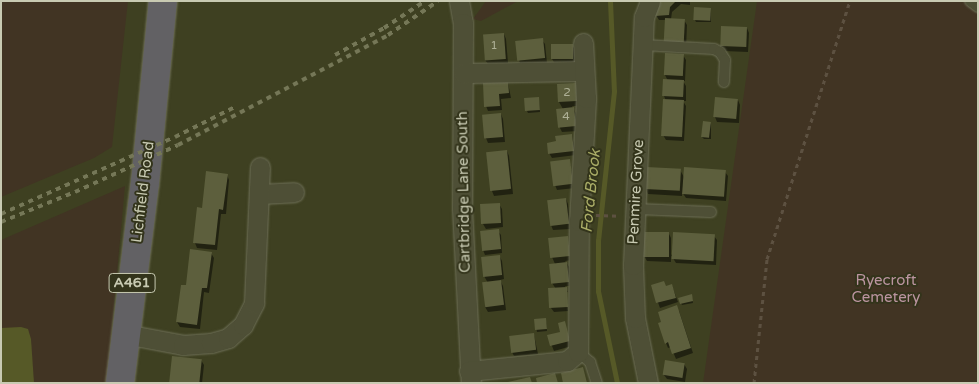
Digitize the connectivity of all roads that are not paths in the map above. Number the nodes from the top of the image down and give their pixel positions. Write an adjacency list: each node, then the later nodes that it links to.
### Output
1 (163, 1): 16 (highway, Lichfield Road / A461)
2 (459, 1): 9 (street, Cartbridge Lane South)
3 (650, 1): 7 (street, Penmire Grove)
4 (970, 1): 5 (lane)
5 (978, 7)
6 (583, 43): 8 (street)
7 (643, 45): 10 (lane); 15 (street, Penmire Grove)
8 (584, 71): 9 (street); 17 (street)
9 (464, 74): 18 (street, Cartbridge Lane South)
10 (724, 82)
11 (260, 167): 13 (street)
12 (294, 192): 13 (street)
13 (260, 194): 16 (street)
14 (711, 212): 15 (lane)
15 (630, 213): 21 (street, Penmire Grove)
16 (125, 334): 19 (highway, Lichfield Road / A461)
17 (578, 352): 18 (street); 20 (lane)
18 (470, 377)
19 (120, 383)
20 (597, 383)
21 (648, 383)

